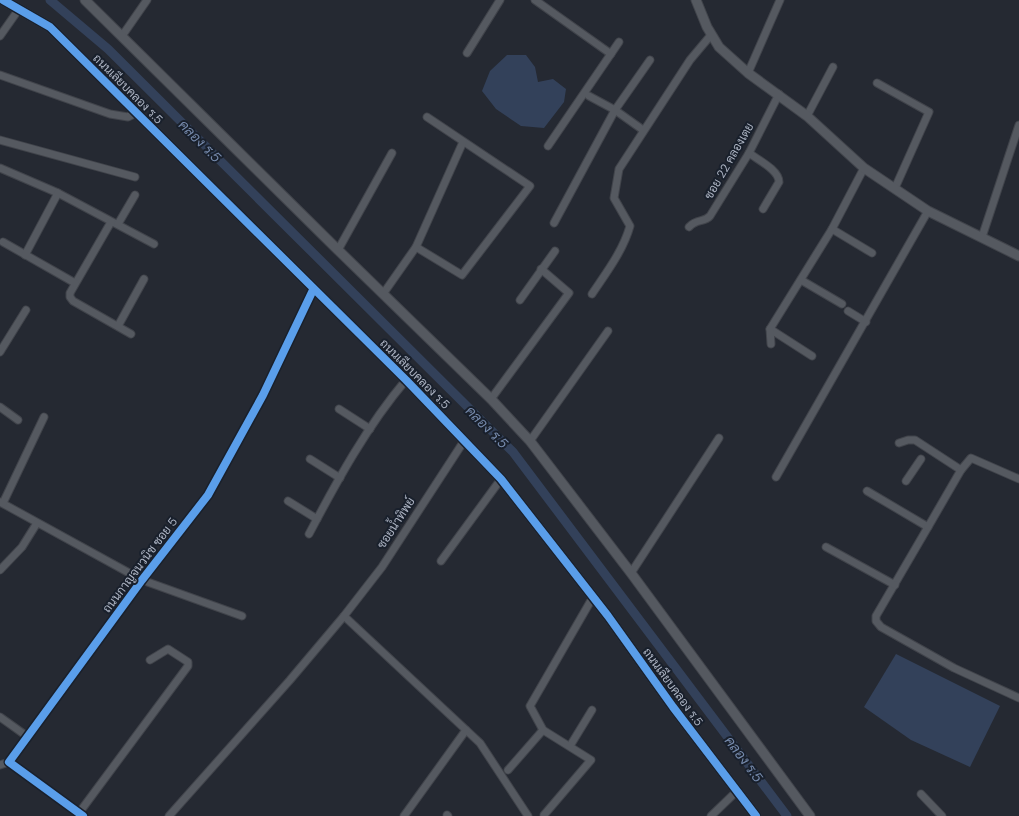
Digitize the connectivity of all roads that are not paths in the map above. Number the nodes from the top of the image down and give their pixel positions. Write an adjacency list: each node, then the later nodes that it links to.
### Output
1 (3, 0): 8 (street, ถนนเลียบคลอง ร.5)
2 (85, 0): 11 (street)
3 (148, 0): 11 (street)
4 (500, 0): 13 (street)
5 (535, 0): 14 (street)
6 (696, 0): 9 (street)
7 (780, 0): 17 (street)
8 (19, 9): 10 (street); 23 (street, ถนนเลียบคลอง ร.5)
9 (711, 35): 17 (street); 27 (street)
10 (0, 36)
11 (122, 36): 49 (street)
12 (619, 42): 14 (street)
13 (467, 53)
14 (611, 54): 30 (street)
15 (650, 60): 22 (street)
16 (833, 67): 24 (street)
17 (748, 73): 20 (street)
18 (0, 75): 23 (street)
19 (877, 83): 36 (street)
20 (779, 94): 24 (street); 32 (street, ซอย 22 คลองเตย)
21 (590, 96): 22 (street)
22 (615, 110): 27 (street); 42 (street)
23 (136, 113): 58 (street, ถนนเลียบคลอง ร.5)
24 (807, 116): 34 (street)
25 (427, 117): 29 (street)
26 (1019, 124): 45 (street)
27 (643, 130): 60 (street)
28 (0, 140): 35 (street)
29 (463, 142): 48 (street); 48 (street)
30 (548, 146)
31 (392, 153): 49 (street)
32 (749, 153): 39 (street); 43 (street, ซอย 22 คลองเตย)
33 (0, 168): 37 (street)
34 (864, 168): 36 (street); 44 (street)
35 (135, 177)
36 (895, 188): 40 (street)
37 (58, 193): 41 (street); 52 (street)
38 (135, 195): 41 (street)
39 (763, 209)
40 (928, 211): 45 (street); 65 (street)
41 (114, 223): 47 (street); 57 (street)
42 (554, 223)
43 (689, 226)
44 (832, 229): 51 (street); 56 (street)
45 (982, 237): 53 (street)
46 (3, 242): 52 (street)
47 (154, 244)
48 (416, 247): 59 (street)
49 (338, 250): 59 (street)
50 (555, 251): 54 (street)
51 (872, 254)
52 (25, 255): 57 (street)
53 (1019, 256)
54 (541, 269): 61 (street); 75 (street)
55 (144, 279): 66 (street)
56 (801, 280): 62 (street); 67 (street)
57 (75, 283): 66 (street)
58 (313, 290): 74 (street, ถนนเลียบคลอง ร.5); 104 (street, ถนนกาญจนวนิช ซอย 5)
59 (383, 294): 75 (street)
60 (592, 294)
61 (520, 300)
62 (842, 304)
63 (26, 310): 70 (street)
64 (848, 311): 65 (street)
65 (866, 322): 88 (street)
66 (118, 326): 69 (street)
67 (770, 329): 71 (street); 73 (street)
68 (608, 331): 83 (street)
69 (131, 334)
70 (2, 343): 72 (street)
71 (771, 344)
72 (0, 352)
73 (812, 356)
74 (406, 380): 80 (street); 82 (street, ถนนเลียบคลอง ร.5)
75 (491, 398): 83 (street)
76 (0, 407): 79 (street)
77 (339, 409): 80 (street)
78 (44, 418): 95 (street)
79 (18, 420)
80 (370, 429): 89 (street)
81 (719, 438): 103 (street)
82 (464, 441): 90 (street, ถนนเลียบคลอง ร.5); 108 (street, ซอยน้ำทิพย์)
83 (530, 441): 103 (street)
84 (899, 443): 85 (street)
85 (925, 453): 87 (street); 92 (street)
86 (310, 459): 89 (street)
87 (961, 470): 91 (street); 98 (street)
88 (776, 477)
89 (340, 478): 96 (street)
90 (501, 479): 101 (street); 106 (street, ถนนเลียบคลอง ร.5)
91 (1019, 479)
92 (906, 482)
93 (867, 491): 98 (street)
94 (288, 501): 96 (street)
95 (1, 503): 97 (street)
96 (317, 519): 99 (street)
97 (38, 523): 102 (street); 104 (street)
98 (928, 527): 105 (street)
99 (309, 534)
100 (826, 547): 105 (street)
101 (441, 561)
102 (0, 570)
103 (631, 573): 129 (street)
104 (142, 580): 107 (street); 115 (street, ถนนกาญจนวนิช ซอย 5)
105 (895, 585): 110 (street)
106 (593, 597): 114 (street); 120 (street, ถนนเลียบคลอง ร.5)
107 (242, 616)
108 (344, 616): 113 (street); 124 (street, ซอยน้ำทิพย์)
109 (150, 660): 122 (street)
110 (1019, 698)
111 (592, 710): 116 (street)
112 (0, 717): 115 (street)
113 (466, 730): 125 (street); 126 (street)
114 (543, 730): 116 (street); 119 (street)
115 (28, 737): 117 (street, ถนนกาญจนวนิช ซอย 5)
116 (570, 746): 123 (street)
117 (9, 762): 118 (street); 122 (street)
118 (0, 765)
119 (508, 770)
120 (738, 791): 127 (street); 128 (street, ถนนเลียบคลอง ร.5)
121 (921, 794): 130 (street)
122 (81, 814)
123 (544, 815)
124 (169, 816)
125 (404, 816)
126 (528, 816)
127 (711, 816)
128 (756, 816)
129 (810, 816)
130 (942, 816)

